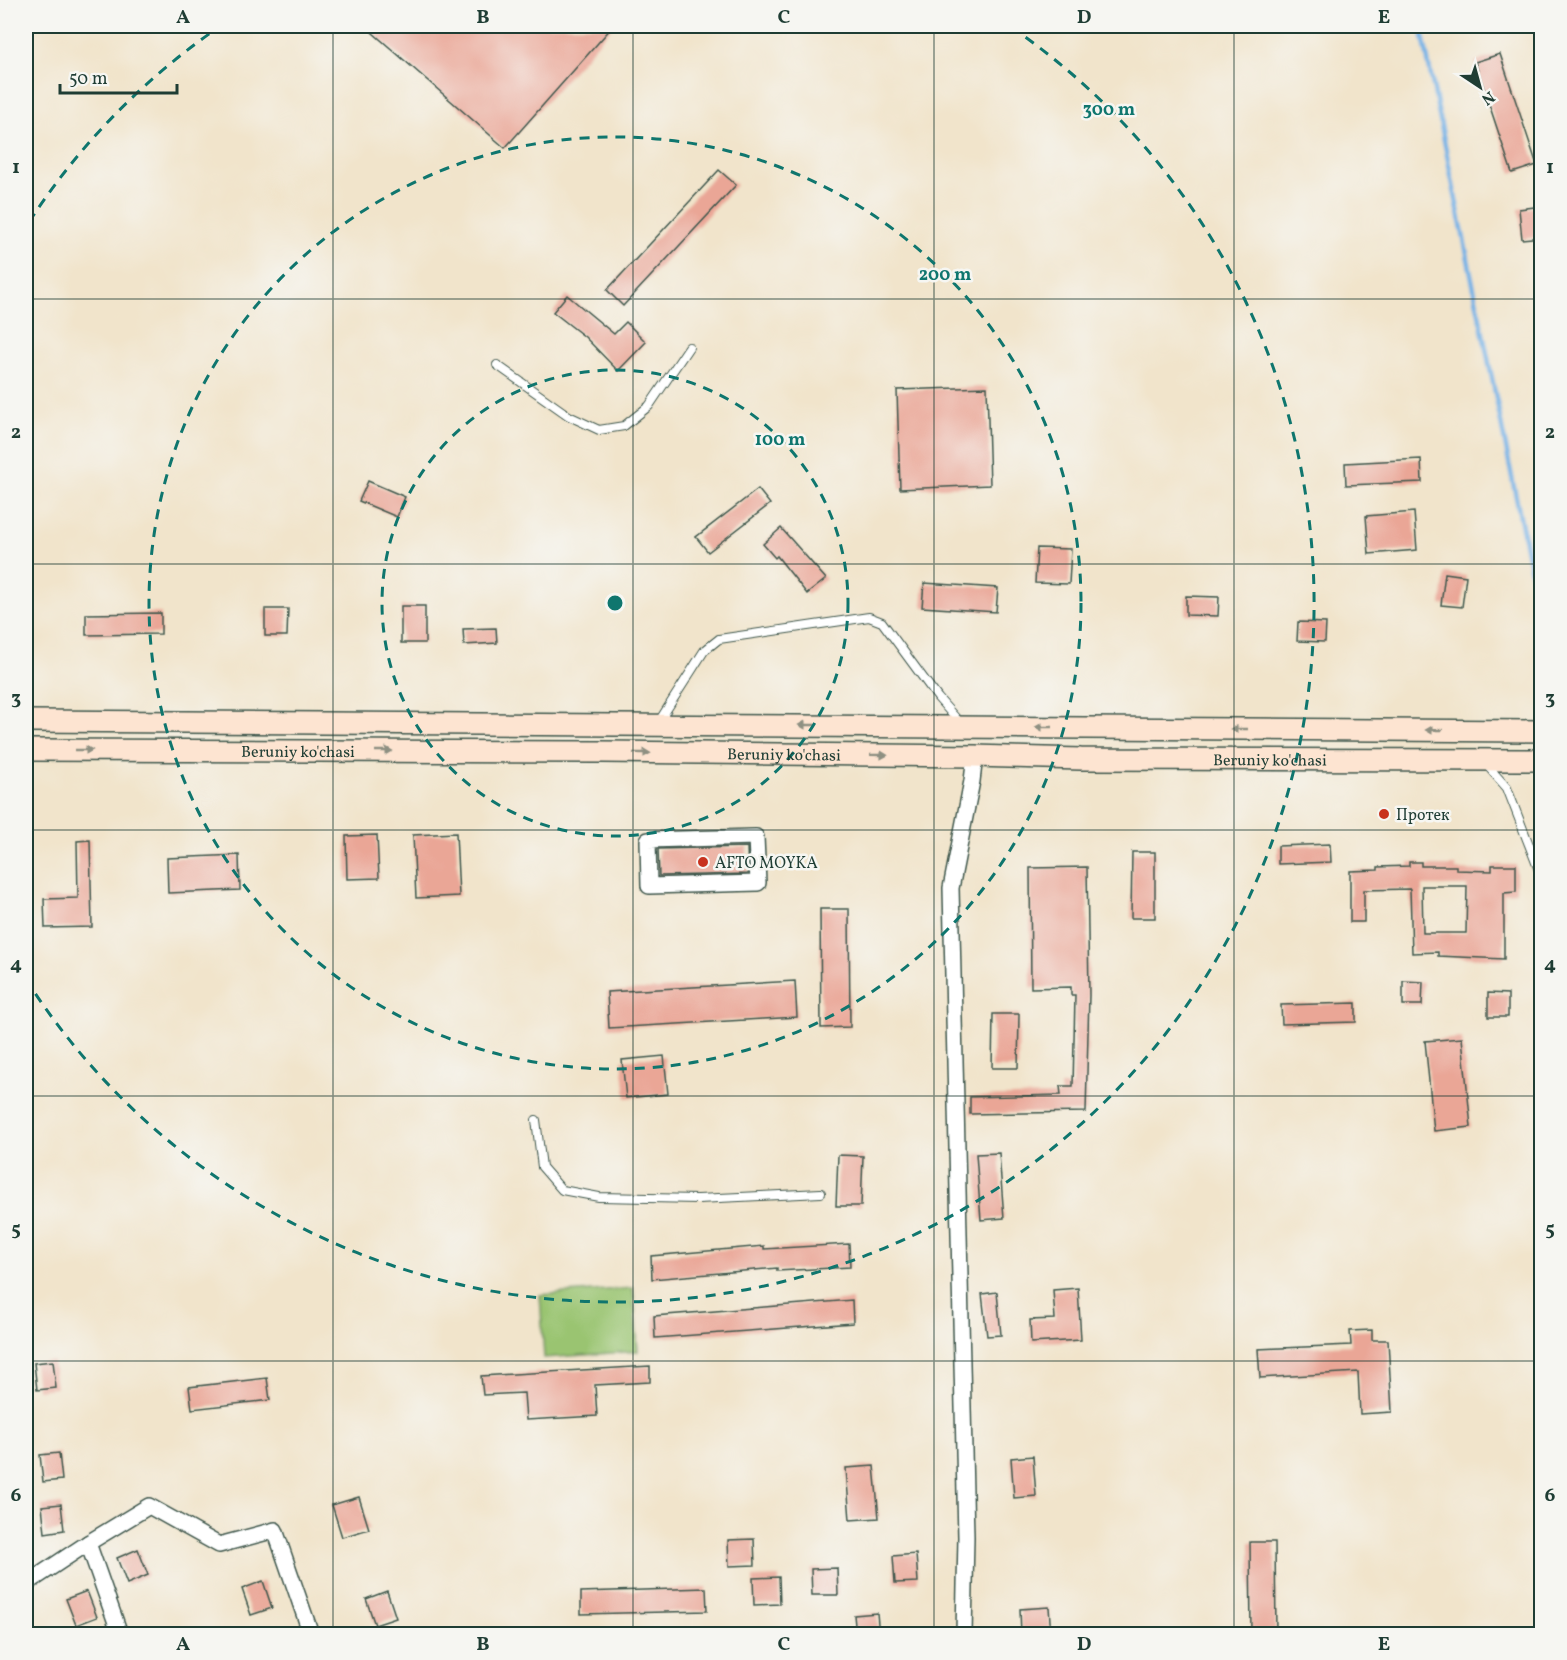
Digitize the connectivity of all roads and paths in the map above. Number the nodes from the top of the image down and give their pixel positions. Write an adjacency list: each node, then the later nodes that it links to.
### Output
1 (689, 347): 2 (lane)
2 (497, 365)
3 (26, 722): 4 (main road, Beruniy ko'chasi)
4 (602, 724): 5 (main road, Beruniy ko'chasi); 10 (main road)
5 (657, 724): 6 (main road, Beruniy ko'chasi, one-way to 5); 6 (lane)
6 (963, 727): 7 (main road, Beruniy ko'chasi, one-way to 6)
7 (1319, 729): 8 (main road, Beruniy ko'chasi, one-way to 7); 13 (main road)
8 (1542, 731)
9 (26, 750): 10 (main road, Beruniy ko'chasi, one-way to 10)
10 (603, 752): 11 (main road, Beruniy ko'chasi, one-way to 11)
11 (975, 756): 13 (main road, Beruniy ko'chasi); 23 (street)
12 (1489, 759): 13 (main road, Beruniy ko'chasi); 14 (main road, Beruniy ko'chasi); 15 (lane)
13 (1319, 760)
14 (1542, 760)
15 (1542, 878)
16 (758, 883): 16 (street)
17 (536, 1120): 18 (lane)
18 (821, 1193)
19 (88, 1543): 20 (street); 21 (street); 22 (street)
20 (26, 1584)
21 (120, 1635)
22 (311, 1635)
23 (964, 1635)

